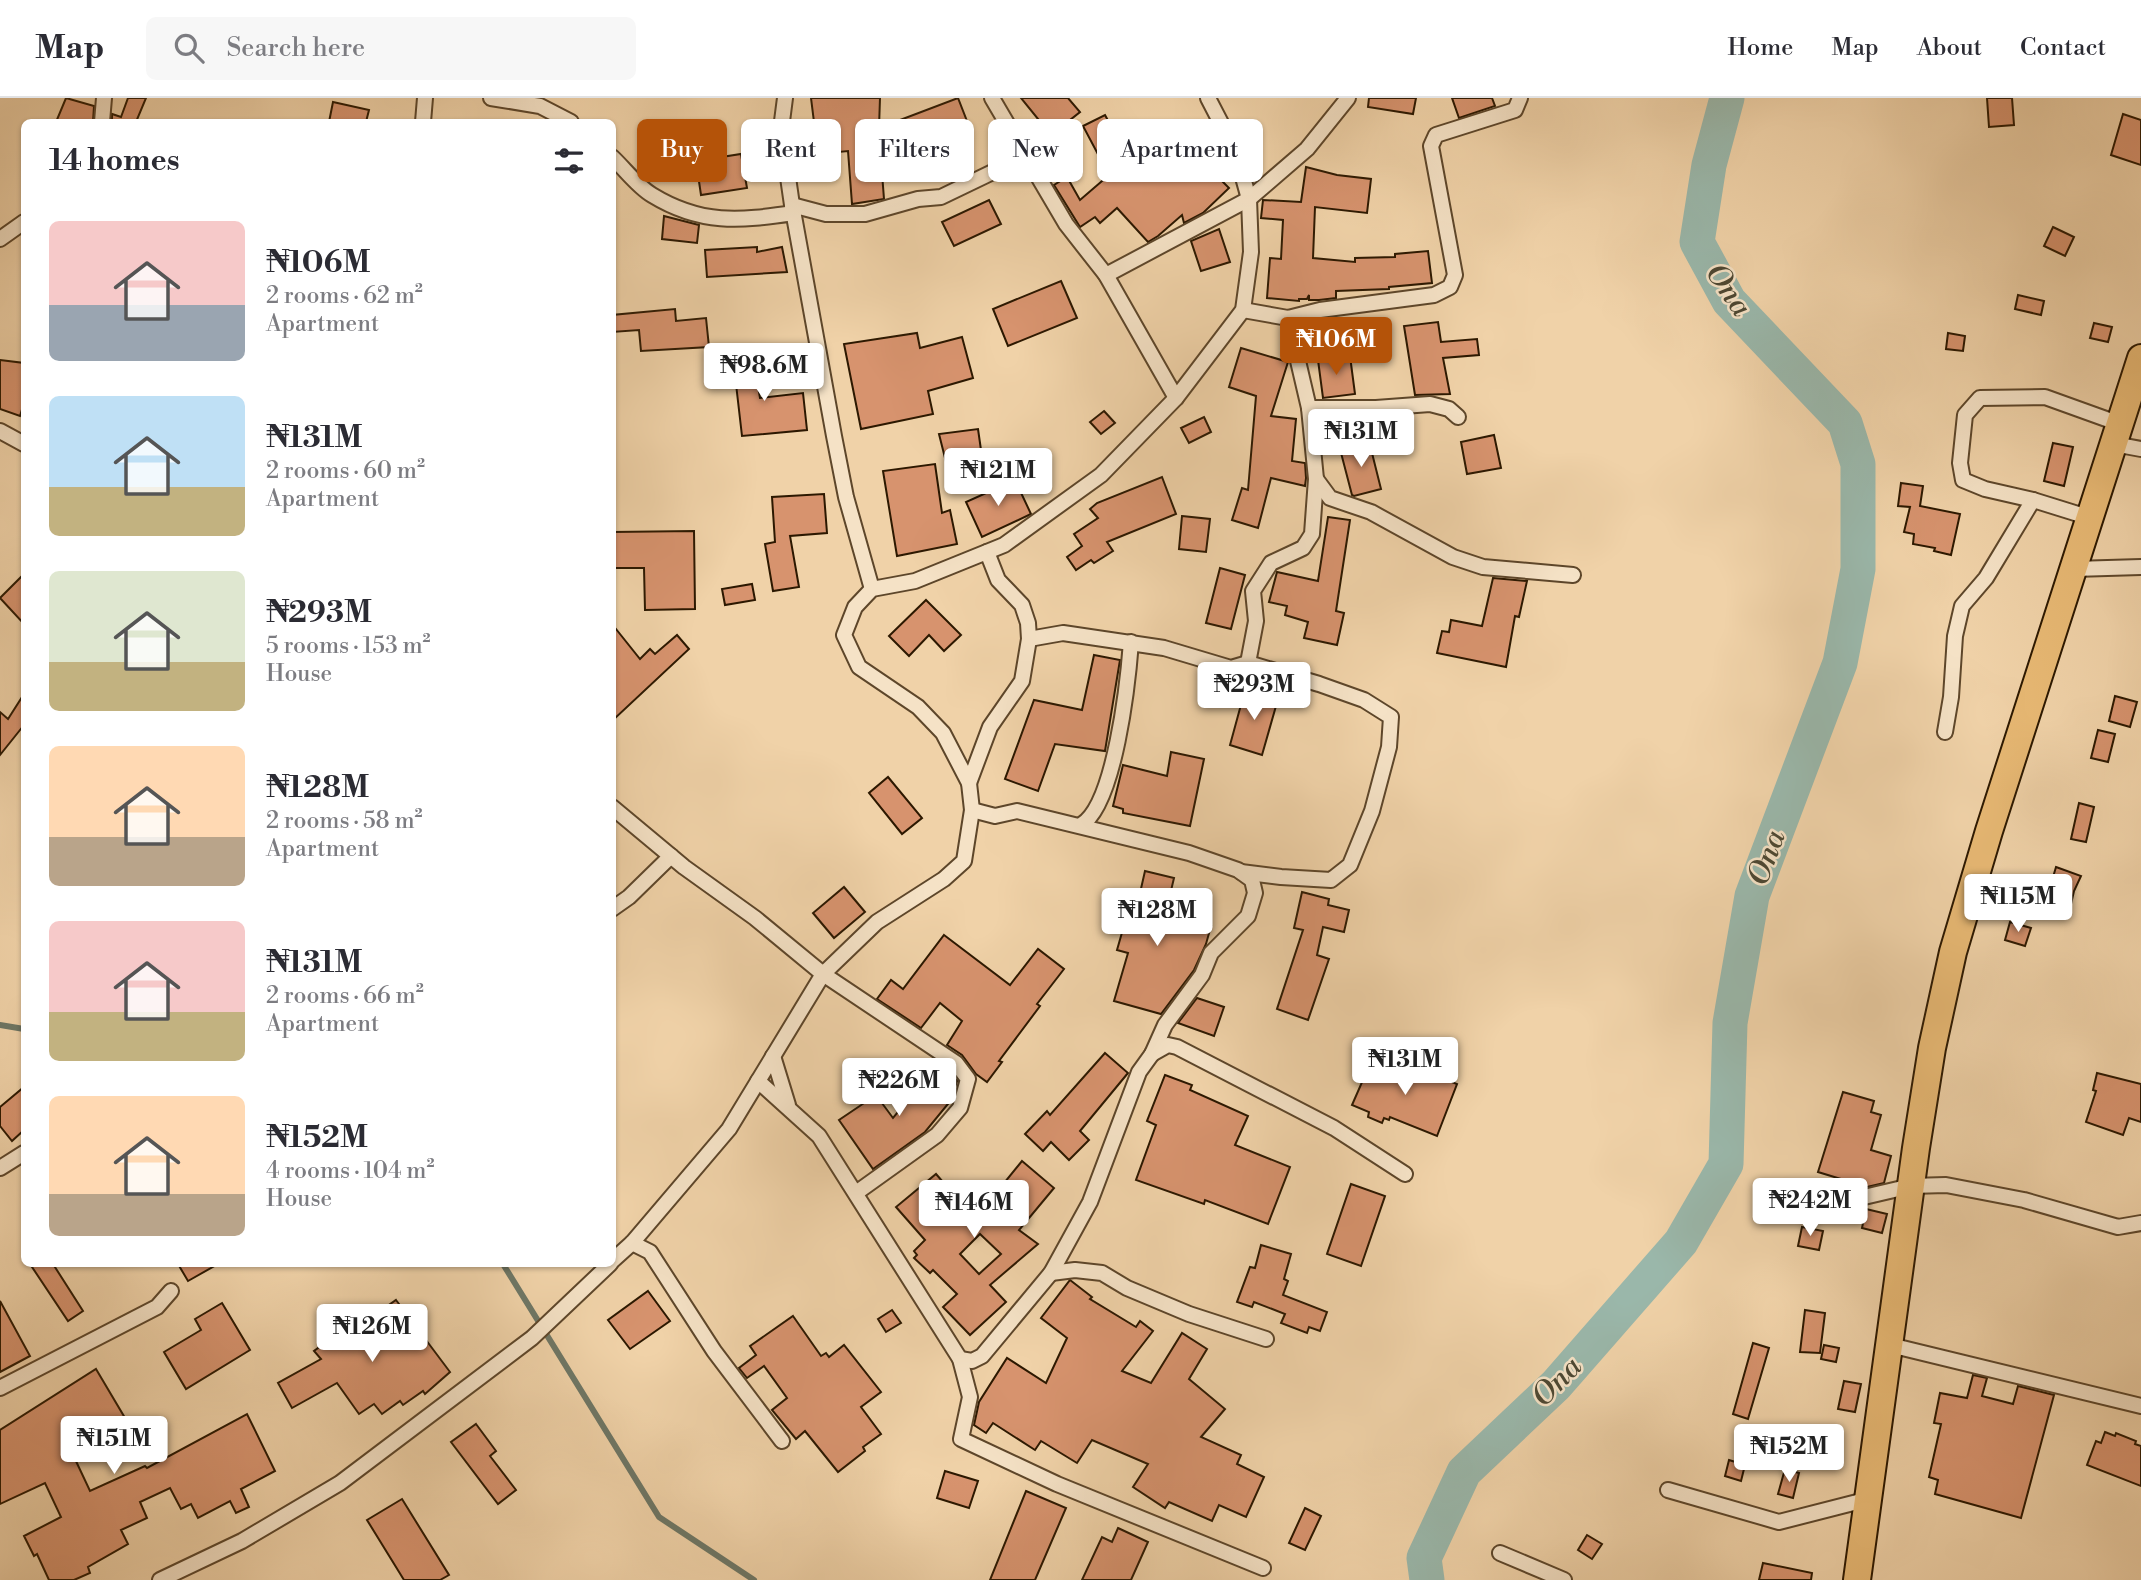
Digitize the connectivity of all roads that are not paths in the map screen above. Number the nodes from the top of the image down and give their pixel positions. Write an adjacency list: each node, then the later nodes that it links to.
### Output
1 (104, 98): 9 (street)
2 (425, 98): 10 (street)
3 (491, 98): 11 (street)
4 (785, 98): 17 (street)
5 (992, 98): 12 (street)
6 (1208, 98): 16 (street)
7 (1348, 98): 16 (street)
8 (1520, 98): 22 (street)
9 (102, 119)
10 (423, 119)
11 (565, 119)
12 (1004, 119)
13 (616, 161): 17 (street)
14 (988, 175): 17 (street)
15 (1041, 182): 20 (street)
16 (1248, 198): 20 (street); 21 (street)
17 (793, 209): 38 (street)
18 (21, 224): 19 (street)
19 (0, 239)
20 (1106, 275): 24 (street)
21 (1244, 310): 22 (street); 24 (street)
22 (1288, 318): 25 (street)
23 (2141, 358): 28 (highway)
24 (1176, 398): 34 (street)
25 (1309, 408): 26 (street); 31 (street)
26 (1458, 417)
27 (0, 431): 29 (street)
28 (2117, 434): 30 (street); 32 (street); 33 (highway)
29 (21, 442)
30 (2141, 449)
31 (1316, 479): 37 (street); 41 (street)
32 (2033, 500): 33 (street); 42 (street)
33 (2091, 518): 36 (highway)
34 (987, 552): 38 (street); 39 (street)
35 (2141, 567): 36 (street)
36 (2074, 569): 58 (highway)
37 (1573, 575)
38 (872, 589): 43 (street)
39 (1029, 639): 40 (street); 43 (street)
40 (1131, 642): 41 (street); 46 (street)
41 (1248, 663): 48 (street)
42 (1945, 732)
43 (969, 783): 45 (street)
44 (616, 810): 47 (street)
45 (972, 810): 46 (street); 50 (street)
46 (1081, 825): 48 (street)
47 (671, 856): 49 (street); 50 (street)
48 (1240, 871): 51 (street)
49 (616, 906)
50 (822, 974): 52 (street); 59 (street)
51 (1152, 1054): 57 (street); 65 (street)
52 (773, 1056): 53 (street); 54 (street)
53 (755, 1087): 54 (street); 62 (street)
54 (789, 1106): 59 (street)
55 (21, 1155): 56 (street)
56 (0, 1168)
57 (1405, 1174)
58 (1911, 1186): 60 (street); 61 (street); 68 (highway)
59 (856, 1193): 69 (street)
60 (1834, 1214)
61 (2141, 1223)
62 (632, 1243): 63 (street); 72 (street)
63 (616, 1257)
64 (606, 1267): 77 (street)
65 (1051, 1273): 67 (street); 69 (street)
66 (172, 1291): 70 (street)
67 (1266, 1339)
68 (1889, 1345): 71 (street); 74 (highway)
69 (960, 1359): 76 (street)
70 (0, 1388)
71 (2141, 1406)
72 (782, 1441)
73 (1668, 1490): 74 (street)
74 (1869, 1499): 79 (highway)
75 (1500, 1553): 78 (street)
76 (1263, 1568)
77 (160, 1580)
78 (1564, 1580)
79 (1857, 1580)

